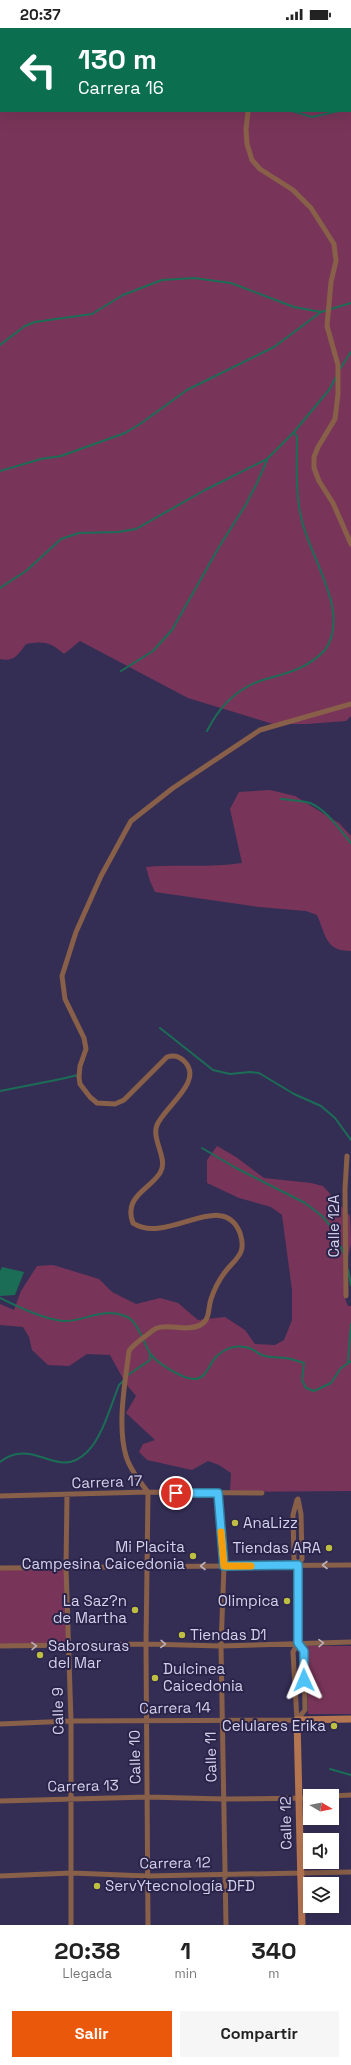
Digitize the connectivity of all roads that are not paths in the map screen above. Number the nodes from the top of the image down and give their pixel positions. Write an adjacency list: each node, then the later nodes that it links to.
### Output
1 (248, 112): 2 (street)
2 (351, 544)
3 (351, 704): 8 (street)
4 (347, 1156): 5 (street, Calle 12A)
5 (348, 1190): 6 (street, Calle 12A)
6 (348, 1238): 7 (street, Calle 12A)
7 (346, 1296)
8 (148, 1492): 9 (street, Carrera 17); 11 (street, Carrera 17); 15 (street, Calle 10)
9 (218, 1493): 10 (street, Carrera 17); 16 (street, Calle 11)
10 (262, 1493)
11 (67, 1495): 12 (street, Carrera 17); 17 (street, Calle 9)
12 (0, 1496)
13 (351, 1564): 14 (street, one-way to 14)
14 (298, 1565): 14 (street, Calle 12); 16 (street); 20 (street, Calle 12)
15 (148, 1566): 16 (street, one-way to 15); 17 (street); 21 (street, Calle 10)
16 (224, 1566): 24 (street, Calle 11)
17 (66, 1567): 18 (street); 23 (street, Calle 9)
18 (0, 1568)
19 (351, 1642): 20 (street, one-way to 19)
20 (298, 1643): 24 (street); 26 (street, Calle 12); 26 (street, Calle 12)
21 (146, 1644): 23 (street); 24 (street, one-way to 24); 29 (street, Calle 10)
22 (0, 1646): 23 (street, one-way to 23)
23 (68, 1646): 27 (street, Calle 9)
24 (221, 1646): 28 (street, Calle 11)
25 (351, 1719): 26 (main road, Carrera 14)
26 (296, 1720): 28 (street, Carrera 14); 35 (main road, Calle 12)
27 (71, 1721): 29 (street, Carrera 14); 30 (street, Carrera 14); 34 (street, Calle 9)
28 (222, 1721): 29 (street, Carrera 14); 37 (street, Calle 11)
29 (147, 1722): 33 (street, Calle 10)
30 (0, 1724)
31 (339, 1796): 32 (street)
32 (351, 1796)
33 (148, 1797): 34 (street, Carrera 13); 37 (street, Carrera 13); 44 (street, Calle 10)
34 (71, 1798): 38 (street, Carrera 13); 40 (street, Calle 9)
35 (298, 1798): 36 (street, Carrera 13); 37 (street, Carrera 13); 41 (main road, Calle 12)
36 (303, 1798)
37 (224, 1799): 42 (street, Calle 11)
38 (0, 1801)
39 (351, 1872): 41 (street, Carrera 12)
40 (72, 1873): 43 (street, Carrera 12); 44 (street, Carrera 12); 45 (street, Calle 9)
41 (300, 1873): 42 (street, Carrera 12); 48 (main road, Calle 12)
42 (226, 1874): 44 (street, Carrera 12); 47 (street, Calle 11)
43 (0, 1876)
44 (147, 1876): 46 (street, Calle 10)
45 (71, 1925)
46 (148, 1925)
47 (226, 1925)
48 (302, 1925)

